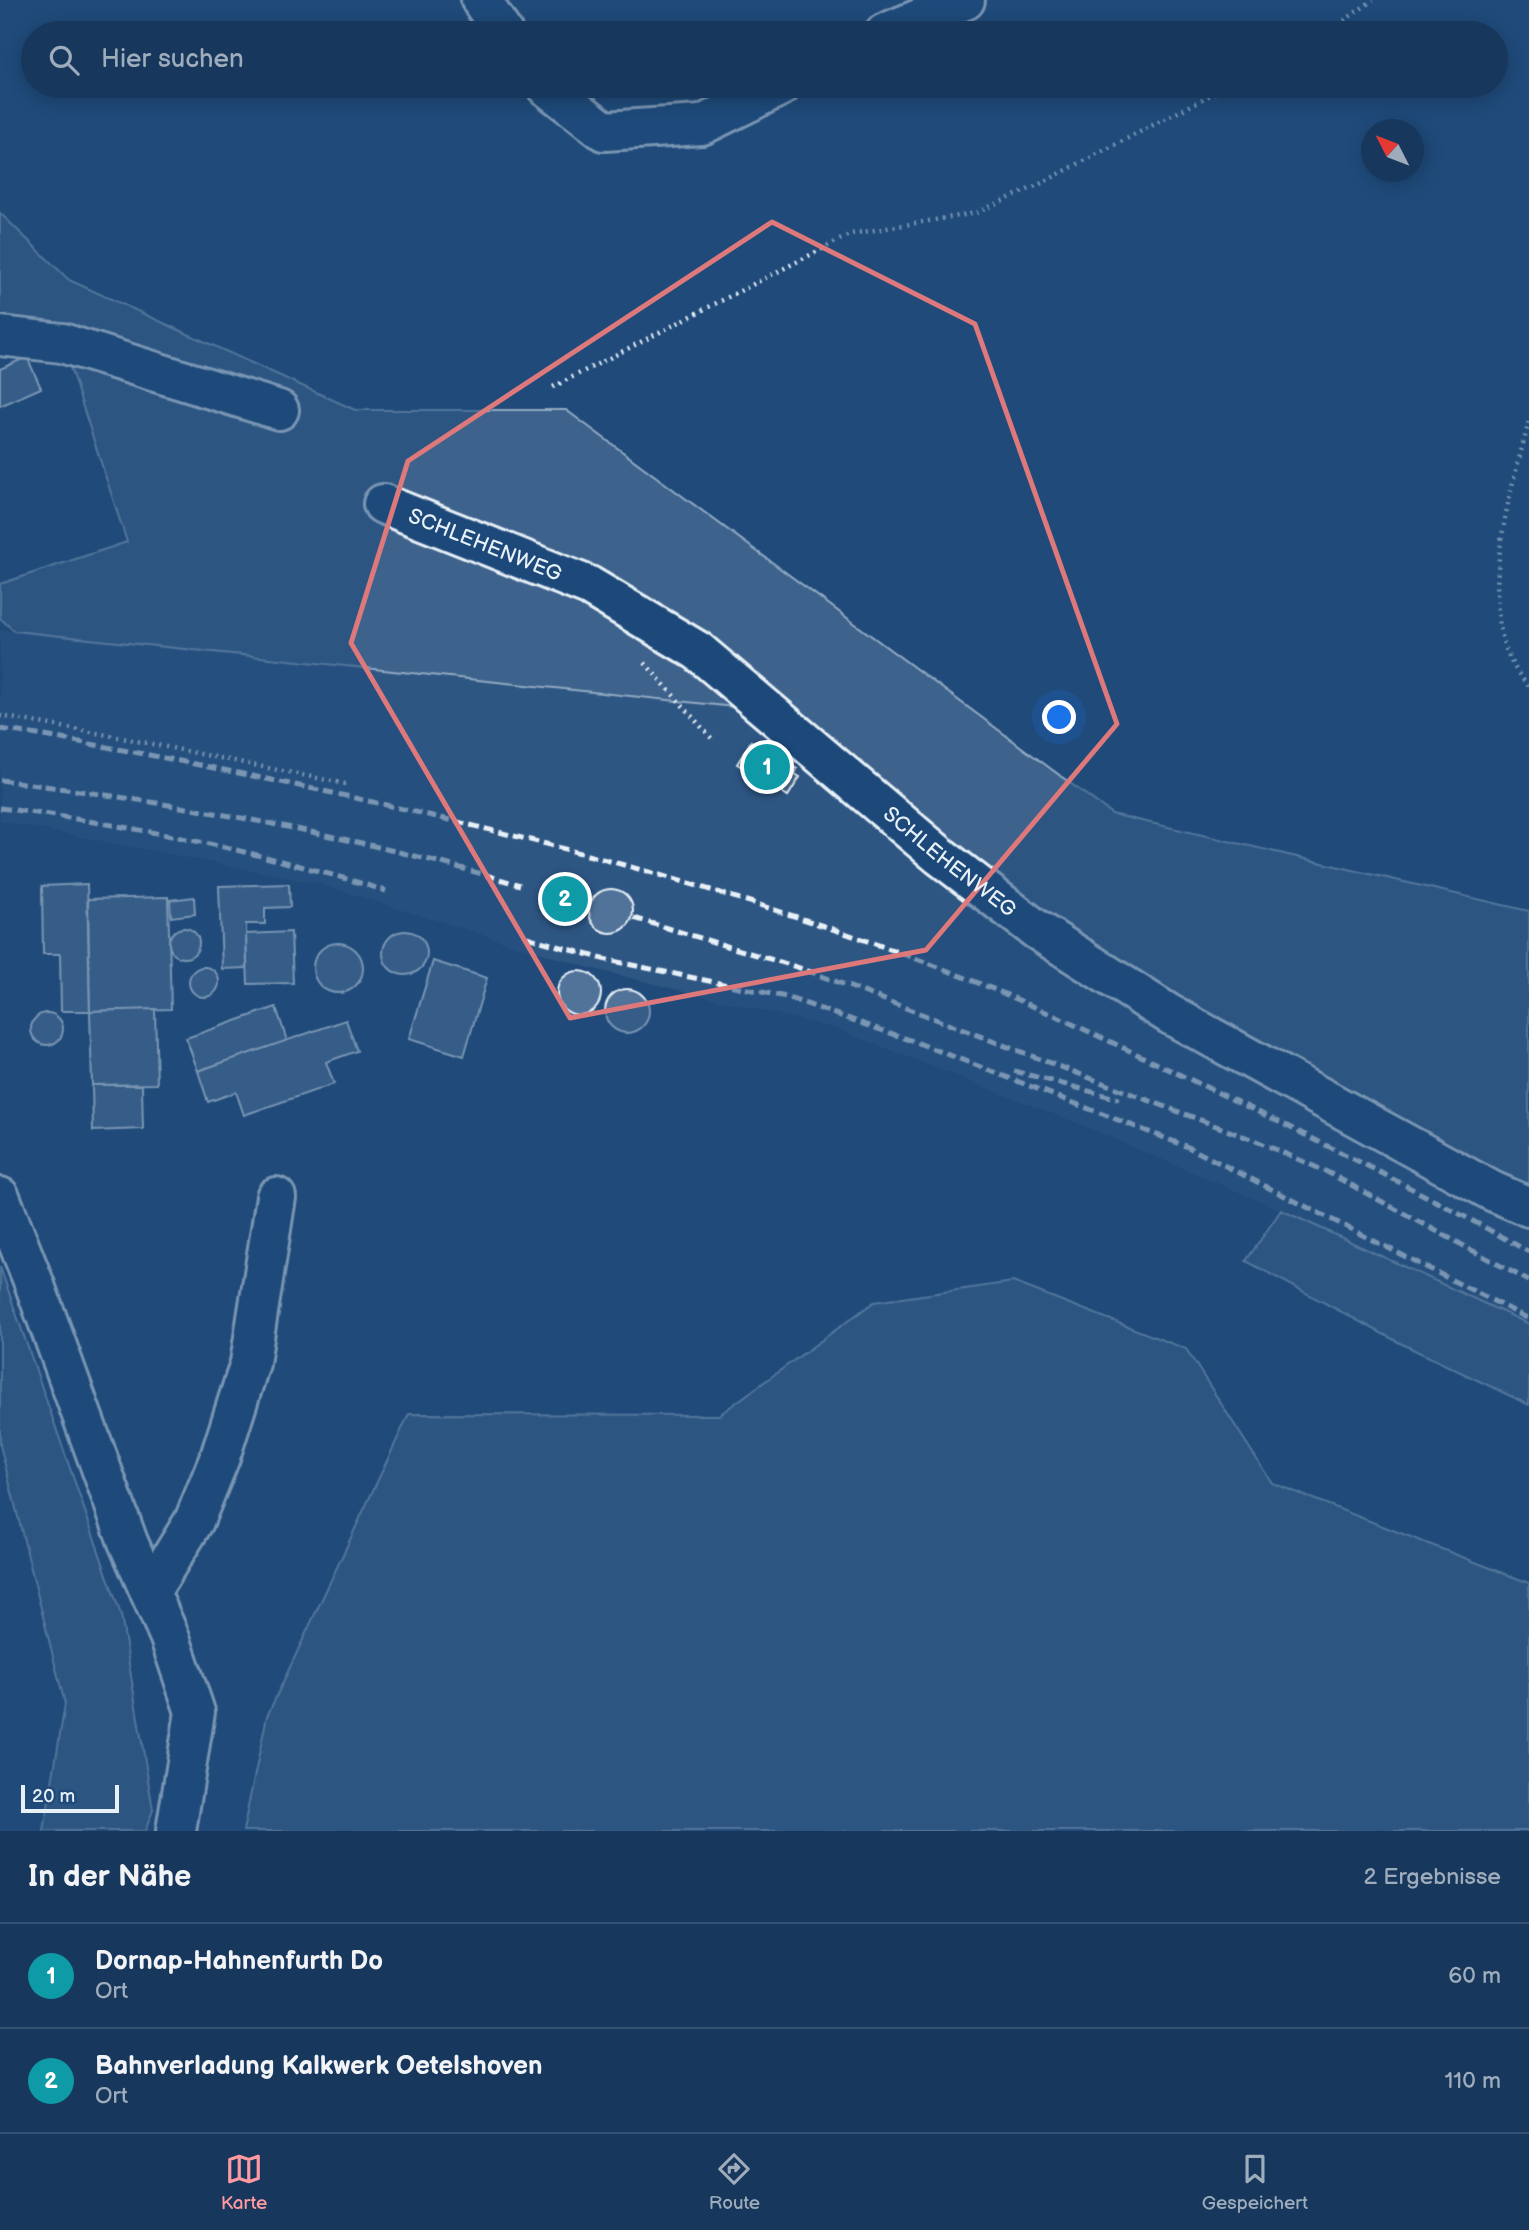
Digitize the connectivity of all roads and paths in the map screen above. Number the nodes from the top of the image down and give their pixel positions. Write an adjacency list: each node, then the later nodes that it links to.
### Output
1 (481, 0): 4 (lane)
2 (965, 0): 5 (lane)
3 (1373, 0): 6 (path)
4 (495, 21)
5 (914, 21)
6 (1344, 21)
7 (561, 98): 8 (lane)
8 (757, 98)
9 (1205, 98): 11 (path)
10 (0, 336): 12 (lane)
11 (552, 387)
12 (279, 410)
13 (1529, 422): 15 (path)
14 (383, 504): 20 (lane, SCHLEHENWEG)
15 (1529, 686)
16 (0, 716): 17 (path)
17 (346, 784)
18 (0, 1197): 21 (lane)
19 (276, 1197): 21 (lane)
20 (1529, 1207)
21 (150, 1591): 22 (lane)
22 (176, 1831)

